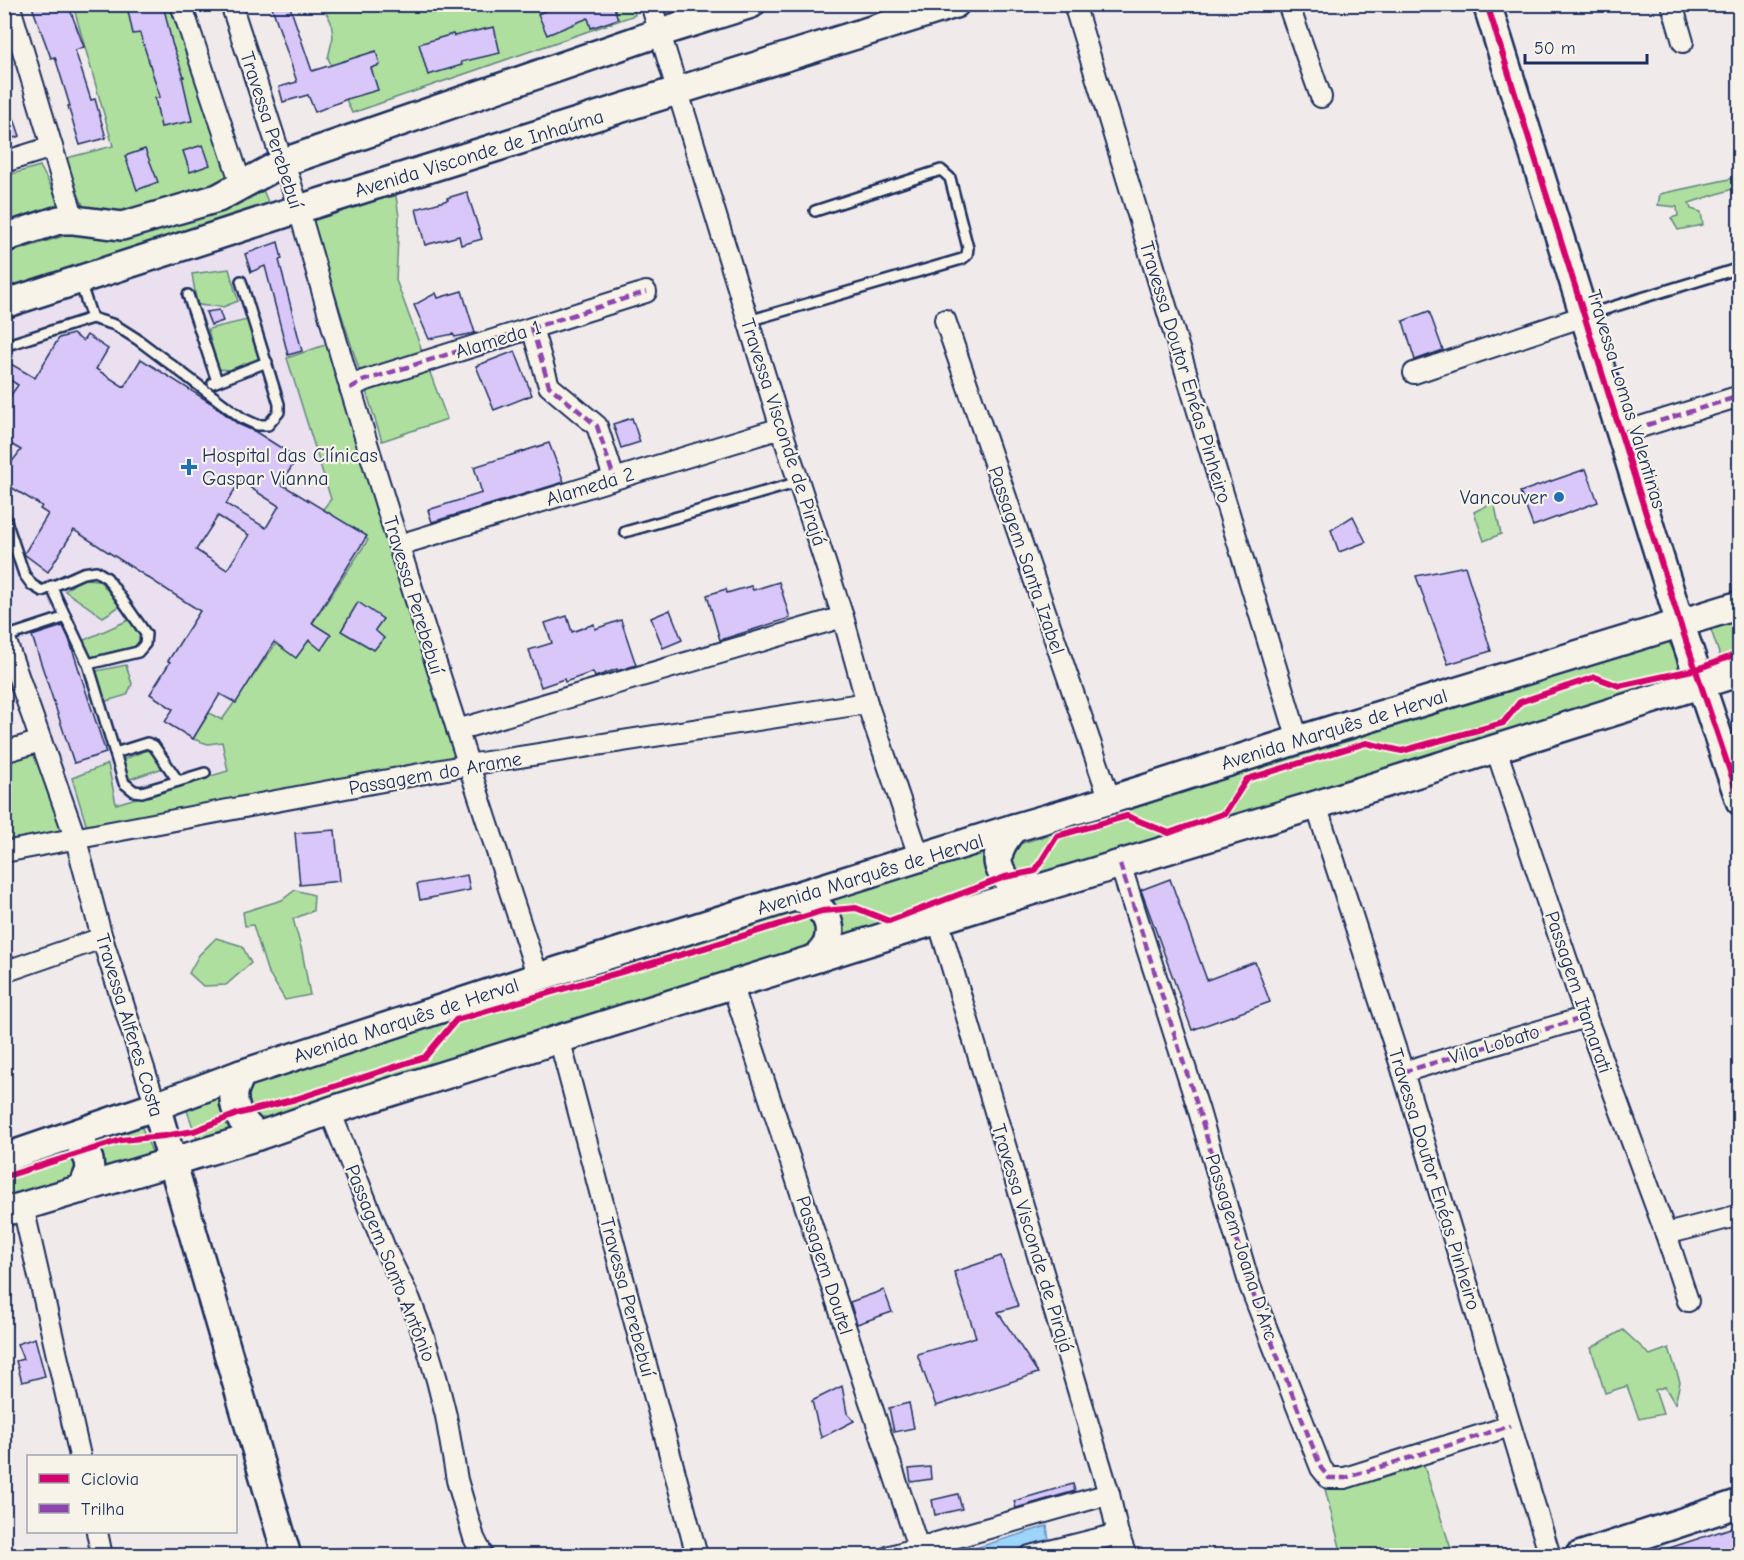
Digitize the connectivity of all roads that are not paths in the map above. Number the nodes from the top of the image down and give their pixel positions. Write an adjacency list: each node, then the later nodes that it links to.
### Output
1 (9, 4): 15 (street)
2 (181, 4): 18 (street)
3 (231, 4): 17 (street, Travessa Perebebuí)
4 (651, 4): 11 (street, Travessa Visconde de Pirajá)
5 (752, 4): 11 (main road)
6 (955, 4): 13 (main road, Avenida Visconde de Inhaúma)
7 (1074, 4): 59 (street, Travessa Doutor Enéas Pinheiro)
8 (1288, 4): 14 (street)
9 (1487, 4): 29 (main road, Travessa Lomas Valentinas)
10 (1672, 4): 12 (street)
11 (661, 32): 13 (street, Travessa Visconde de Pirajá); 17 (main road)
12 (1683, 42)
13 (678, 92): 19 (main road, Avenida Visconde de Inhaúma); 32 (street, Travessa Visconde de Pirajá)
14 (1321, 97)
15 (52, 147): 16 (street); 21 (street)
16 (4, 162)
17 (284, 162): 18 (main road); 19 (street, Travessa Perebebuí)
18 (241, 184): 21 (main road)
19 (299, 209): 24 (main road, Avenida Visconde de Inhaúma); 39 (street, Travessa Perebebuí)
20 (815, 211): 32 (lane)
21 (74, 220): 22 (main road)
22 (4, 238)
23 (1740, 268): 29 (lane)
24 (80, 280): 28 (main road, Avenida Visconde de Inhaúma); 30 (lane)
25 (241, 281): 35 (lane)
26 (646, 292): 33 (street, Alameda 1)
27 (188, 295): 37 (lane)
28 (4, 304)
29 (1584, 316): 36 (street); 42 (main road, Travessa Lomas Valentinas)
30 (92, 318): 34 (lane); 38 (lane)
31 (945, 320): 67 (street, Passagem Santa Izabel)
32 (748, 321): 41 (street, Travessa Visconde de Pirajá)
33 (532, 328): 39 (street, Alameda 1); 43 (street)
34 (4, 346)
35 (267, 362): 37 (lane); 38 (lane)
36 (1414, 373)
37 (217, 381): 38 (lane)
38 (202, 387)
39 (350, 388): 47 (street, Travessa Perebebuí)
40 (1740, 396): 42 (street)
41 (781, 428): 43 (street, Alameda 2); 44 (street, Travessa Visconde de Pirajá)
42 (1621, 433): 52 (main road, Travessa Lomas Valentinas)
43 (614, 478): 47 (street, Alameda 2)
44 (799, 482): 46 (lane); 51 (street, Travessa Visconde de Pirajá)
45 (4, 515): 48 (lane)
46 (625, 532)
47 (399, 545): 58 (street, Travessa Perebebuí)
48 (51, 586): 50 (lane); 54 (lane)
49 (1740, 604): 52 (main road, Avenida Marquês de Herval)
50 (66, 617): 53 (lane); 54 (lane)
51 (843, 617): 57 (street, Travessa Visconde de Pirajá); 58 (street, Passagem do Arame)
52 (1680, 622): 56 (main road, Travessa Lomas Valentinas); 59 (main road, Avenida Marquês de Herval)
53 (5, 636): 60 (street, Travessa Alferes Costa)
54 (88, 664): 63 (lane)
55 (1740, 672): 56 (main road)
56 (1701, 684): 61 (main road); 68 (main road, Travessa Lomas Valentinas)
57 (867, 704): 64 (street, Passagem do Arame); 73 (street, Travessa Visconde de Pirajá)
58 (457, 730): 64 (street, Travessa Perebebuí)
59 (1298, 740): 67 (main road, Avenida Marquês de Herval)
60 (41, 741): 62 (street); 71 (street, Travessa Alferes Costa)
61 (1496, 749): 69 (main road); 83 (street, Passagem Itamarati)
62 (4, 752)
63 (115, 753): 66 (lane); 66 (lane)
64 (468, 765): 71 (street, Passagem do Arame); 81 (street, Travessa Perebebuí)
65 (205, 773): 66 (lane)
66 (177, 781)
67 (1110, 800): 70 (main road, Avenida Marquês de Herval)
68 (1740, 801)
69 (1316, 805): 74 (main road); 85 (street, Travessa Doutor Enéas Pinheiro)
70 (1014, 828): 73 (main road, Avenida Marquês de Herval); 75 (main road)
71 (76, 840): 72 (street, Passagem do Arame); 78 (street, Travessa Alferes Costa)
72 (4, 852)
73 (921, 859): 76 (main road, Avenida Marquês de Herval)
74 (1120, 864): 75 (main road); 98 (street, Passagem Joana D'Arc)
75 (1024, 893): 77 (main road)
76 (795, 897): 79 (main road); 81 (main road, Avenida Marquês de Herval)
77 (938, 920): 79 (main road); 100 (street, Travessa Visconde de Pirajá)
78 (102, 938): 80 (street); 87 (street, Travessa Alferes Costa)
79 (818, 957): 82 (main road)
80 (4, 972)
81 (538, 977): 86 (main road, Avenida Marquês de Herval)
82 (732, 984): 84 (main road); 104 (street, Passagem Doutel)
83 (1586, 1017): 85 (street, Vila Lobato); 96 (street, Passagem Itamarati)
84 (559, 1038): 88 (main road); 108 (street, Travessa Perebebuí)
85 (1402, 1072): 98 (street, Travessa Doutor Enéas Pinheiro)
86 (241, 1074): 87 (main road, Avenida Marquês de Herval); 90 (main road)
87 (156, 1106): 89 (main road, Avenida Marquês de Herval); 92 (main road, Travessa Alferes Costa)
88 (330, 1111): 90 (main road); 107 (street, Passagem Santo Antônio)
89 (76, 1134): 91 (main road, Avenida Marquês de Herval); 93 (main road)
90 (258, 1136): 92 (main road)
91 (4, 1158)
92 (172, 1161): 93 (main road); 106 (main road, Travessa Alferes Costa)
93 (82, 1189): 94 (main road)
94 (14, 1209): 99 (street)
95 (1740, 1215): 96 (street)
96 (1666, 1234): 97 (street, Passagem Itamarati)
97 (1688, 1301)
98 (1510, 1426): 112 (street, Travessa Doutor Enéas Pinheiro)
99 (80, 1455)
100 (1109, 1494): 103 (street, Travessa Visconde de Pirajá); 104 (street)
101 (1740, 1503): 113 (main road)
102 (97, 1533): 105 (street)
103 (1118, 1534): 110 (street); 111 (street, Travessa Visconde de Pirajá)
104 (918, 1547): 109 (street)
105 (102, 1556)
106 (287, 1556)
107 (483, 1556)
108 (697, 1556)
109 (890, 1556)
110 (1030, 1556)
111 (1126, 1556)
112 (1550, 1556)
113 (1579, 1556)

